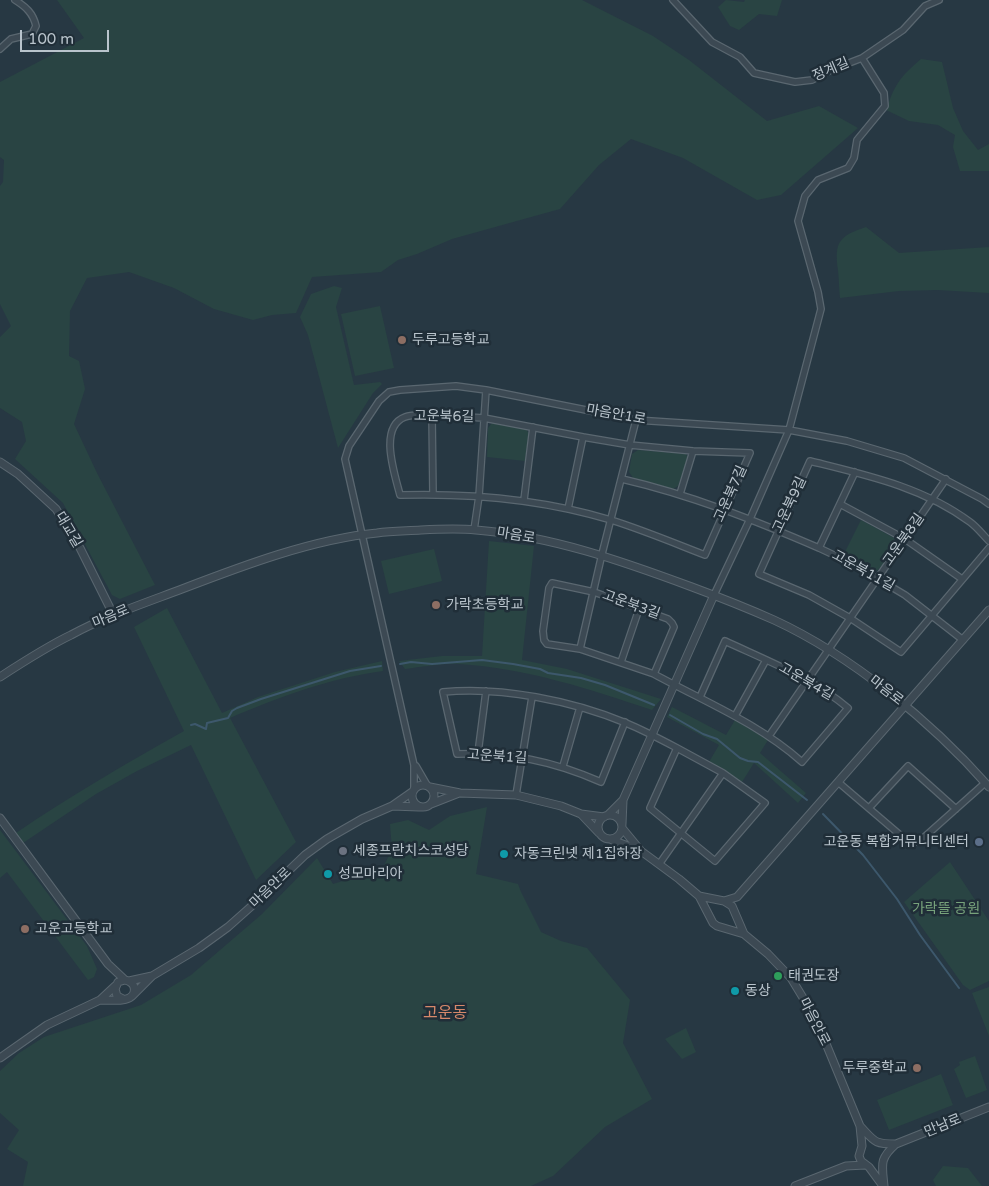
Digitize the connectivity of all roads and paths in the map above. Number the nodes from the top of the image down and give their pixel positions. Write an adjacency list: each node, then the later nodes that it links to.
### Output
1 (15, 0): 4 (street)
2 (673, 0): 5 (street, 정계길)
3 (939, 0): 5 (street, 정계길)
4 (0, 49)
5 (862, 58): 11 (street)
6 (486, 390): 8 (street); 9 (street, 마음안1로); 32 (street, 마음안1로)
7 (432, 415): 8 (street, 고운북6길); 19 (street); 19 (street, 고운북6길)
8 (484, 418): 10 (street, 고운북6길); 21 (street)
9 (636, 420): 11 (street, 마음안1로); 13 (street)
10 (533, 427): 12 (street, 고운북6길); 22 (street)
11 (790, 430): 18 (street, 마음안1로); 28 (street)
12 (583, 437): 13 (street, 고운북6길); 26 (street)
13 (630, 445): 14 (street, 고운북7길); 17 (street)
14 (693, 451): 20 (street); 27 (street, 고운북7길)
15 (0, 462): 45 (street, 대교길)
16 (855, 472): 23 (street, 고운북9길); 24 (street, 고운북11길); 31 (street, 고운북9길)
17 (622, 479): 20 (street); 29 (street)
18 (946, 479): 23 (street, 고운북8길); 25 (street, 마음안1로)
19 (434, 494): 21 (street, 고운북6길)
20 (680, 494): 27 (street)
21 (478, 496): 22 (street, 고운북6길); 30 (street)
22 (524, 500): 26 (street, 고운북6길)
23 (932, 500): 33 (street, 고운북8길); 34 (street, 고운북9길)
24 (840, 504): 33 (street); 35 (street, 고운북11길)
25 (989, 504)
26 (568, 509): 29 (street, 고운북6길)
27 (724, 509): 28 (street); 29 (street, 고운북7길)
28 (750, 519): 31 (street); 41 (street)
29 (612, 520): 37 (street)
30 (474, 530): 32 (street, 마음로); 37 (street, 마음로)
31 (778, 530): 35 (street); 46 (street, 고운북9길)
32 (362, 535): 45 (street, 마음로); 68 (street, 마음안1로)
33 (905, 539): 38 (street, 고운북8길); 39 (street)
34 (989, 541)
35 (819, 548): 38 (street, 고운북11길)
36 (989, 548): 39 (street)
37 (602, 554): 40 (street); 41 (street, 마음로)
38 (878, 579): 44 (street, 고운북11길); 46 (street, 고운북8길)
39 (962, 579): 44 (street)
40 (594, 592): 42 (street, 고운북3길); 48 (street); 48 (street, 고운북3길)
41 (714, 596): 49 (street, 마음로); 55 (street)
42 (639, 609): 51 (street); 52 (street, 고운북3길)
43 (989, 610): 47 (street)
44 (931, 615): 46 (street); 47 (street, 고운북11길)
45 (114, 616): 53 (street, 마음로)
46 (850, 618): 49 (street, 고운북8길)
47 (963, 640): 59 (street)
48 (580, 649): 51 (street, 고운북3길)
49 (828, 650): 54 (street, 고운북8길); 59 (street, 마음로)
50 (766, 660): 54 (street, 고운북4길); 57 (street, 고운북4길); 61 (street)
51 (621, 662): 52 (street, 고운북3길)
52 (654, 674): 55 (street, 고운북4길)
53 (0, 677)
54 (808, 680): 64 (street, 고운북8길); 64 (street, 고운북4길)
55 (675, 686): 57 (street, 고운북4길); 63 (street)
56 (486, 691): 58 (street, 고운북1길); 66 (street); 66 (street, 고운북1길)
57 (700, 697): 61 (street, 고운북4길)
58 (532, 698): 60 (street, 고운북1길); 67 (street)
59 (905, 706): 71 (street); 72 (street, 마음로)
60 (580, 707): 62 (street, 고운북1길); 69 (street)
61 (734, 716): 64 (street, 고운북4길)
62 (625, 722): 63 (street, 고운북1길); 69 (street, 고운북1길)
63 (651, 734): 65 (street, 고운북1길); 77 (street)
64 (769, 736)
65 (677, 748): 70 (street, 고운북1길); 88 (street)
66 (478, 753): 67 (street, 고운북1길)
67 (522, 757): 69 (street, 고운북1길); 76 (street)
68 (414, 765): 73 (street); 74 (street)
69 (563, 766)
70 (723, 774): 88 (street); 88 (street, 고운북1길)
71 (838, 782): 81 (street); 93 (street)
72 (987, 785): 82 (street)
73 (429, 786): 74 (street); 75 (street); 78 (street)
74 (413, 790): 79 (street); 80 (street)
75 (460, 793): 76 (street); 78 (street)
76 (516, 795): 83 (street)
77 (623, 800): 84 (street); 86 (street)
78 (431, 804): 80 (street)
79 (392, 806): 80 (street); 100 (street, 마음안로)
80 (419, 807)
81 (869, 808): 82 (street); 82 (street)
82 (956, 809)
83 (581, 814): 84 (street); 87 (street)
84 (606, 816): 86 (street); 87 (street)
85 (0, 818): 99 (street)
86 (622, 826): 89 (street); 90 (street)
87 (599, 833): 89 (street)
88 (682, 834): 91 (street)
89 (612, 840): 90 (street)
90 (641, 851): 91 (street)
91 (660, 864): 92 (street)
92 (699, 896): 94 (street); 96 (street)
93 (737, 897): 94 (street); 95 (street)
94 (722, 901): 95 (street); 96 (street)
95 (735, 912): 97 (street); 98 (street)
96 (709, 914): 97 (street)
97 (722, 927): 98 (street)
98 (744, 934): 108 (street, 마음안로)
99 (108, 964): 101 (street); 102 (street)
100 (152, 976): 101 (street); 103 (street)
101 (127, 980): 102 (street); 103 (street)
102 (116, 985): 104 (street); 105 (street)
103 (132, 996): 105 (street)
104 (100, 1000): 105 (street); 106 (street)
105 (123, 1000)
106 (0, 1058)
107 (989, 1107): 110 (street, 만남로)
108 (860, 1126): 109 (street); 111 (street)
109 (877, 1142): 110 (street); 111 (street); 112 (street)
110 (896, 1144): 112 (street)
111 (860, 1148): 114 (street); 115 (street)
112 (885, 1154): 113 (street)
113 (882, 1162): 115 (street); 117 (street)
114 (846, 1166): 115 (street); 116 (street)
115 (867, 1166): 117 (street)
116 (795, 1186)
117 (883, 1186)

